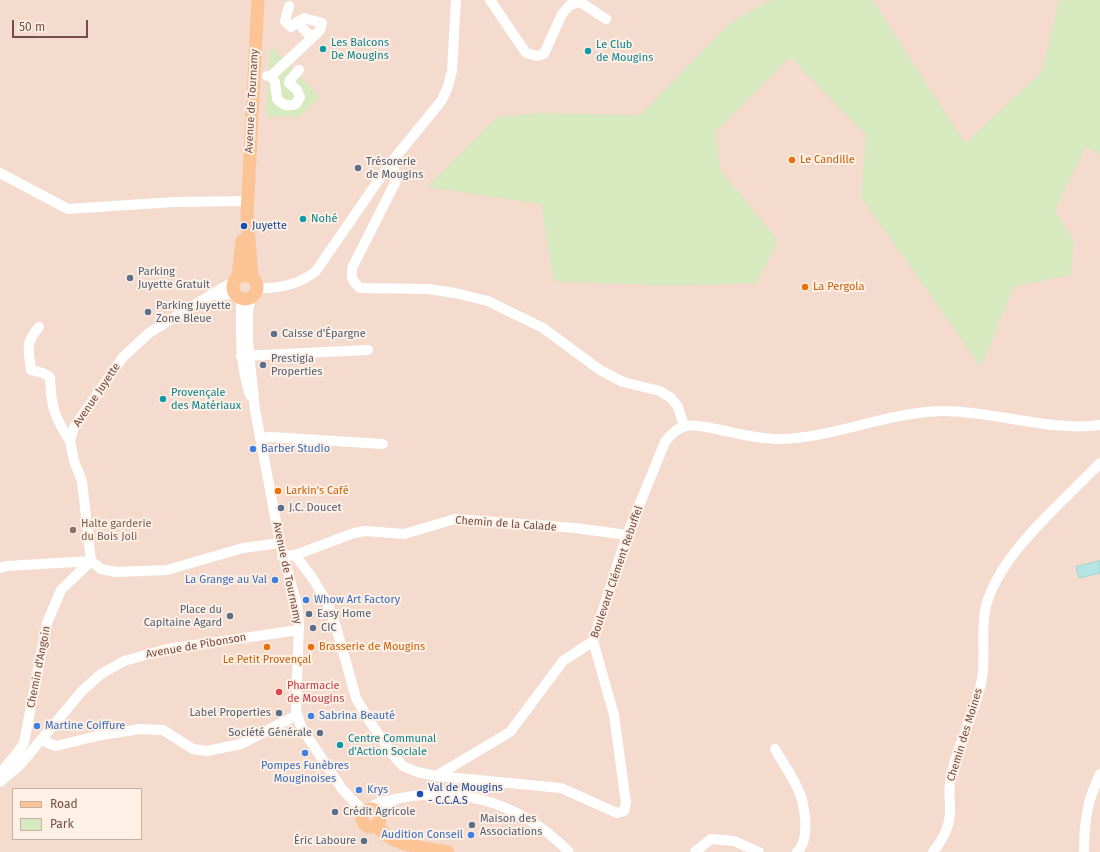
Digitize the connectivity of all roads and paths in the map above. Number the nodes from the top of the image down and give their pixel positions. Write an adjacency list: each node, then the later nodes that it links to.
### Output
1 (258, 0): 9 (main road, Avenue de Tournamy)
2 (456, 0): 7 (street)
3 (490, 0): 5 (street)
4 (289, 6): 6 (street)
5 (606, 19)
6 (299, 70)
7 (390, 164): 10 (street); 15 (street)
8 (0, 173): 9 (street)
9 (248, 201): 10 (main road, Avenue de Tournamy)
10 (244, 288): 13 (street, Avenue de Tournamy); 17 (street, Avenue Juyette)
11 (39, 328): 17 (street)
12 (368, 350): 13 (street)
13 (245, 356): 16 (street, Avenue de Tournamy)
14 (1100, 424): 15 (street)
15 (684, 426): 20 (street, Boulevard Clément Rebuffel)
16 (260, 438): 18 (street); 21 (street, Avenue de Tournamy)
17 (70, 441): 24 (street, Avenue Juyette)
18 (383, 444)
19 (1100, 463): 41 (street, Chemin des Moines)
20 (627, 535): 22 (street, Chemin de la Calade); 27 (street, Boulevard Clément Rebuffel)
21 (280, 543): 23 (street, Avenue de Tournamy); 24 (street)
22 (295, 555): 23 (street); 32 (street, Boulevard Clément Rebuffel)
23 (282, 556): 26 (street, Avenue de Tournamy)
24 (91, 561): 25 (street); 33 (street, Chemin d'Angoin)
25 (0, 568)
26 (300, 630): 28 (street, Avenue de Tournamy); 29 (street, Avenue de Pibonson)
27 (593, 641): 32 (street); 32 (street, Boulevard Clément Rebuffel)
28 (297, 715): 29 (street); 34 (street, Avenue de Tournamy)
29 (41, 740): 33 (street, Avenue de Pibonson)
30 (775, 749): 40 (street)
31 (1100, 774): 42 (street)
32 (436, 776)
33 (1, 781)
34 (373, 815): 35 (main road); 37 (street)
35 (401, 847): 36 (main road)
36 (448, 852)
37 (569, 852)
38 (695, 852): 39 (street)
39 (759, 852)
40 (797, 852)
41 (933, 852)
42 (1084, 852)

